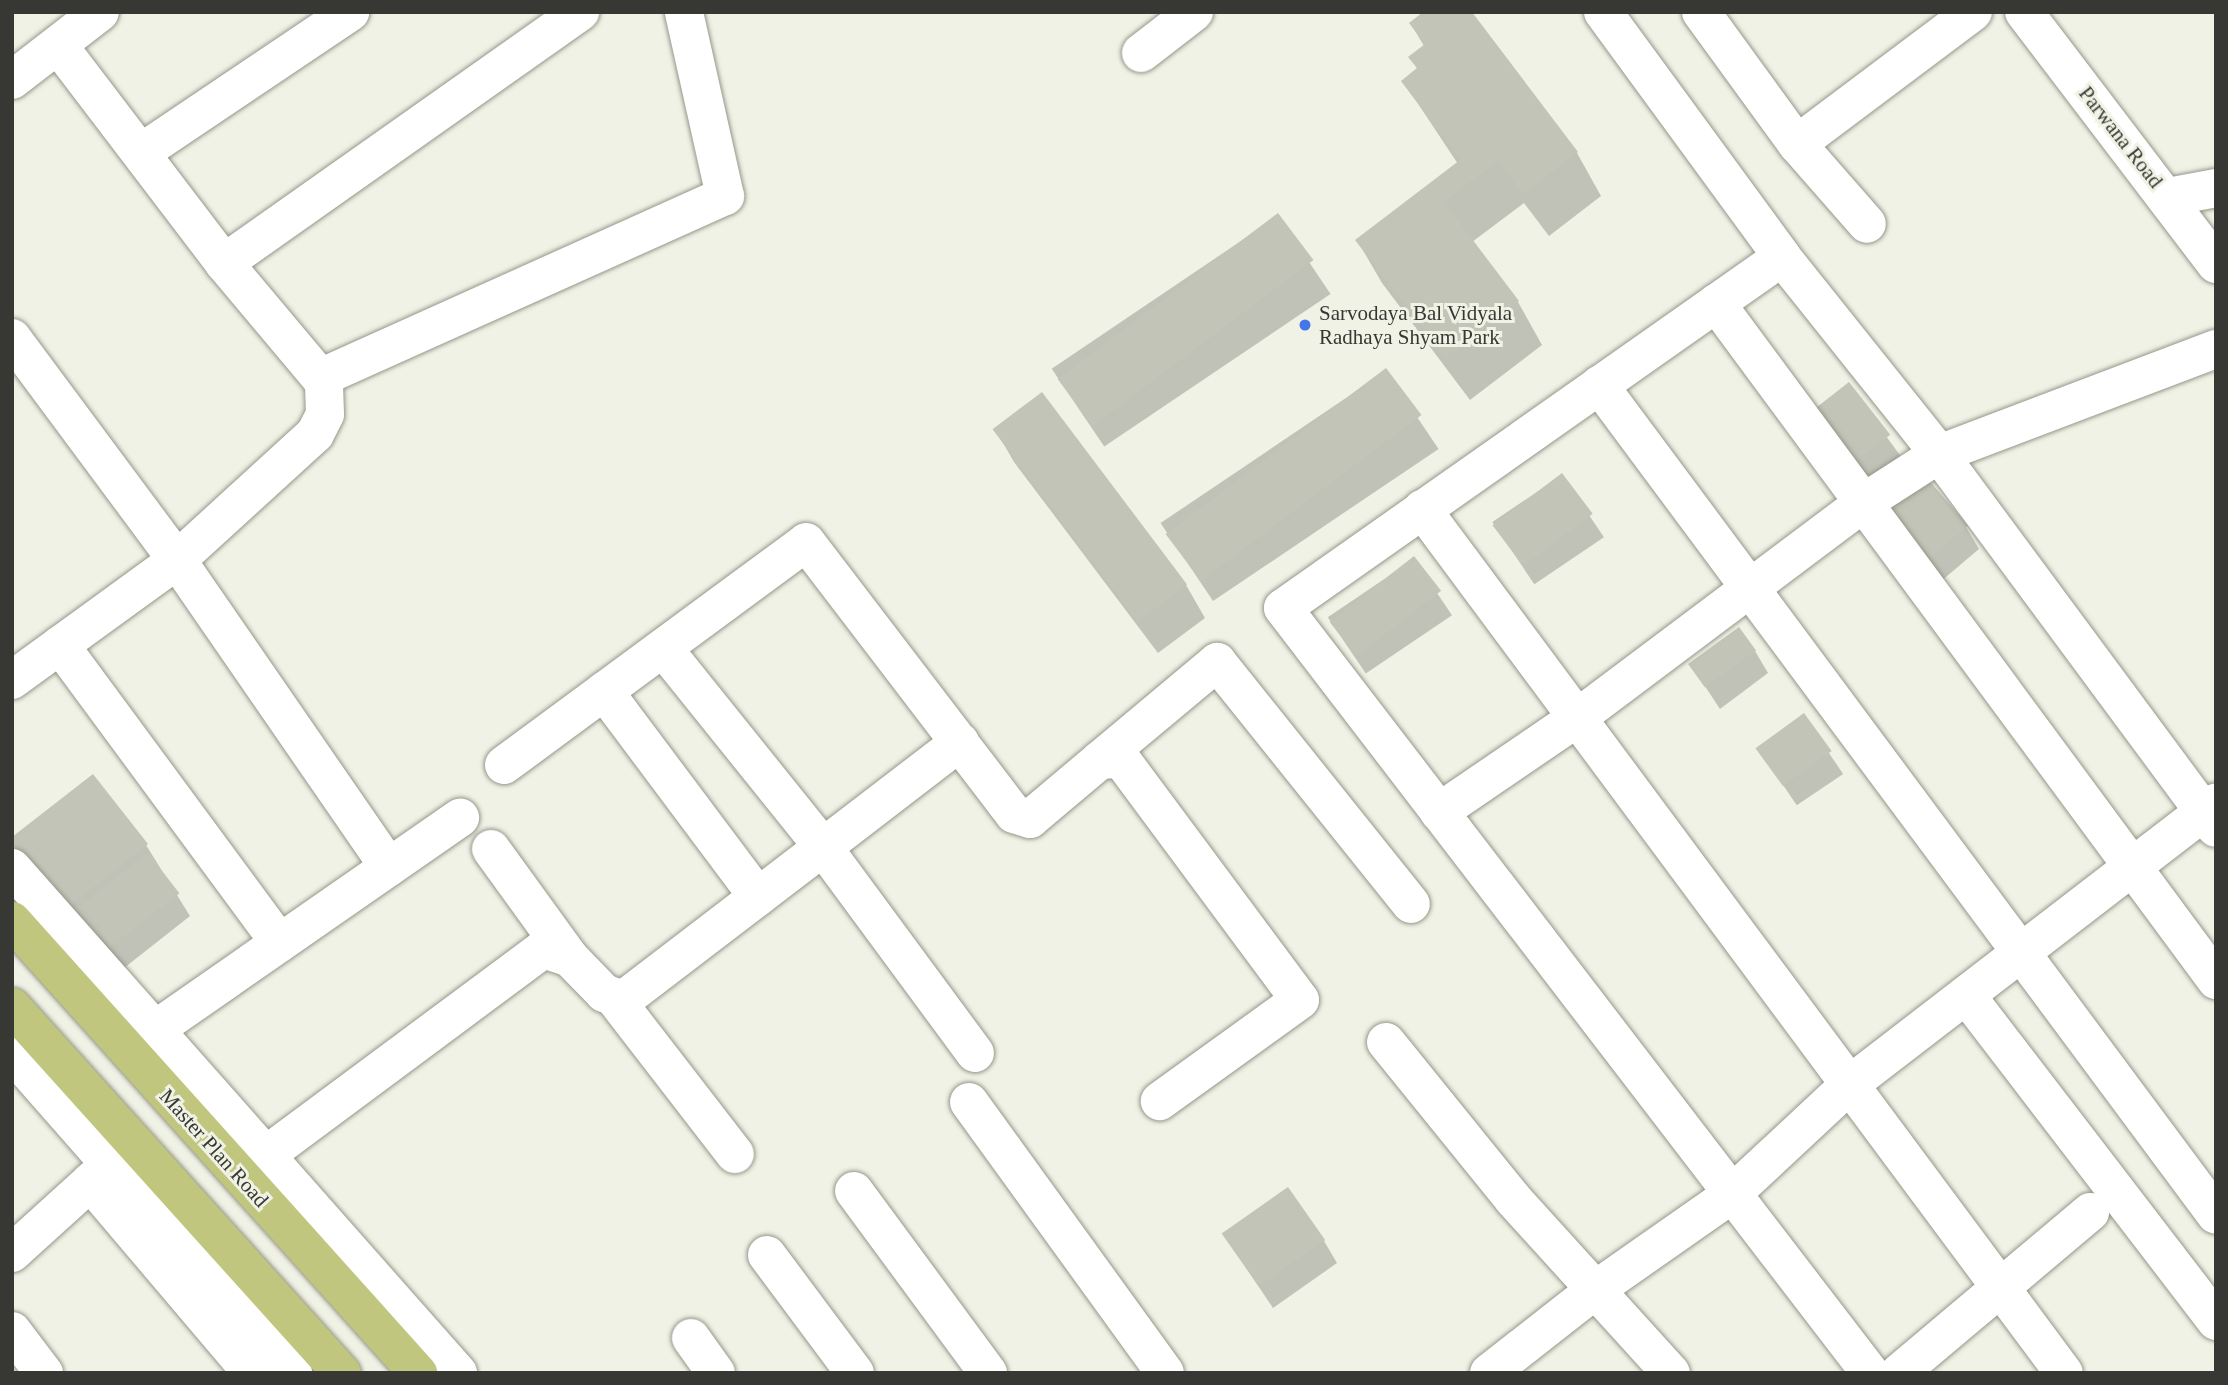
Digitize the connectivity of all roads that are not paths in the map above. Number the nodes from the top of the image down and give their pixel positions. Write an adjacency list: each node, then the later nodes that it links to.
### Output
1 (100, 12): 10 (street)
2 (350, 12): 14 (street)
3 (580, 12): 19 (street)
4 (684, 12): 24 (street)
5 (1194, 12): 11 (street)
6 (1603, 12): 18 (street)
7 (1701, 12): 13 (street)
8 (1973, 12): 13 (street)
9 (2024, 12): 16 (street, Parwana Road)
10 (58, 45): 12 (street); 14 (street)
11 (1140, 53)
12 (12, 80)
13 (1797, 144): 17 (street)
14 (142, 152): 19 (street)
15 (2216, 188): 16 (street)
16 (2168, 197): 20 (street, Parwana Road)
17 (1867, 224)
18 (1782, 257): 21 (street); 26 (street)
19 (224, 263): 24 (street)
20 (2216, 264)
21 (1716, 303): 25 (street); 27 (street)
22 (12, 338): 29 (street)
23 (2216, 349): 26 (street)
24 (324, 382): 29 (street)
25 (1599, 385): 28 (street); 30 (street)
26 (1939, 454): 27 (street); 40 (street)
27 (1863, 503): 30 (street); 46 (street)
28 (1422, 509): 35 (street); 39 (street)
29 (177, 560): 31 (street); 44 (street)
30 (1748, 586): 35 (street); 51 (street)
31 (60, 645): 33 (street); 50 (street)
32 (663, 648): 34 (street); 36 (street); 42 (street)
33 (12, 680)
34 (604, 691): 38 (street); 47 (street)
35 (1577, 718): 39 (street); 61 (street)
36 (960, 742): 37 (street); 42 (street)
37 (1100, 760): 48 (street); 62 (street)
38 (504, 765)
39 (1439, 812): 68 (street)
40 (2212, 813): 46 (street)
41 (460, 818): 44 (street)
42 (823, 847): 47 (street); 60 (street)
43 (491, 849): 52 (street)
44 (389, 867): 50 (street)
45 (12, 868): 57 (street)
46 (2130, 868): 51 (street); 53 (street)
47 (758, 897): 55 (street)
48 (1411, 904)
49 (12, 921): 82 (main road, Master Plan Road)
50 (280, 943): 57 (street)
51 (2020, 954): 54 (street); 70 (street)
52 (570, 958): 55 (street); 65 (street)
53 (2216, 980)
54 (1966, 995): 61 (street); 75 (street)
55 (615, 999): 64 (street)
56 (12, 1007): 81 (main road)
57 (153, 1031): 65 (street)
58 (1386, 1042): 73 (street)
59 (12, 1053): 66 (street)
60 (975, 1053)
61 (1849, 1085): 68 (street); 74 (street)
62 (1160, 1101)
63 (969, 1102): 87 (street)
64 (735, 1154)
65 (265, 1155): 83 (street)
66 (100, 1173): 71 (street); 79 (street); 80 (street)
67 (854, 1191): 86 (street)
68 (1732, 1194): 73 (street); 90 (street)
69 (2090, 1212): 74 (street)
70 (2216, 1215)
71 (12, 1253)
72 (767, 1255): 85 (street)
73 (1595, 1290): 88 (street); 89 (street)
74 (2000, 1290): 91 (street); 92 (street)
75 (2216, 1321)
76 (12, 1331): 78 (street)
77 (691, 1338): 84 (street)
78 (44, 1373)
79 (252, 1373)
80 (293, 1373)
81 (342, 1373)
82 (418, 1373)
83 (458, 1373)
84 (716, 1373)
85 (855, 1373)
86 (988, 1373)
87 (1165, 1373)
88 (1489, 1373)
89 (1671, 1373)
90 (1870, 1373)
91 (1899, 1373)
92 (2064, 1373)

